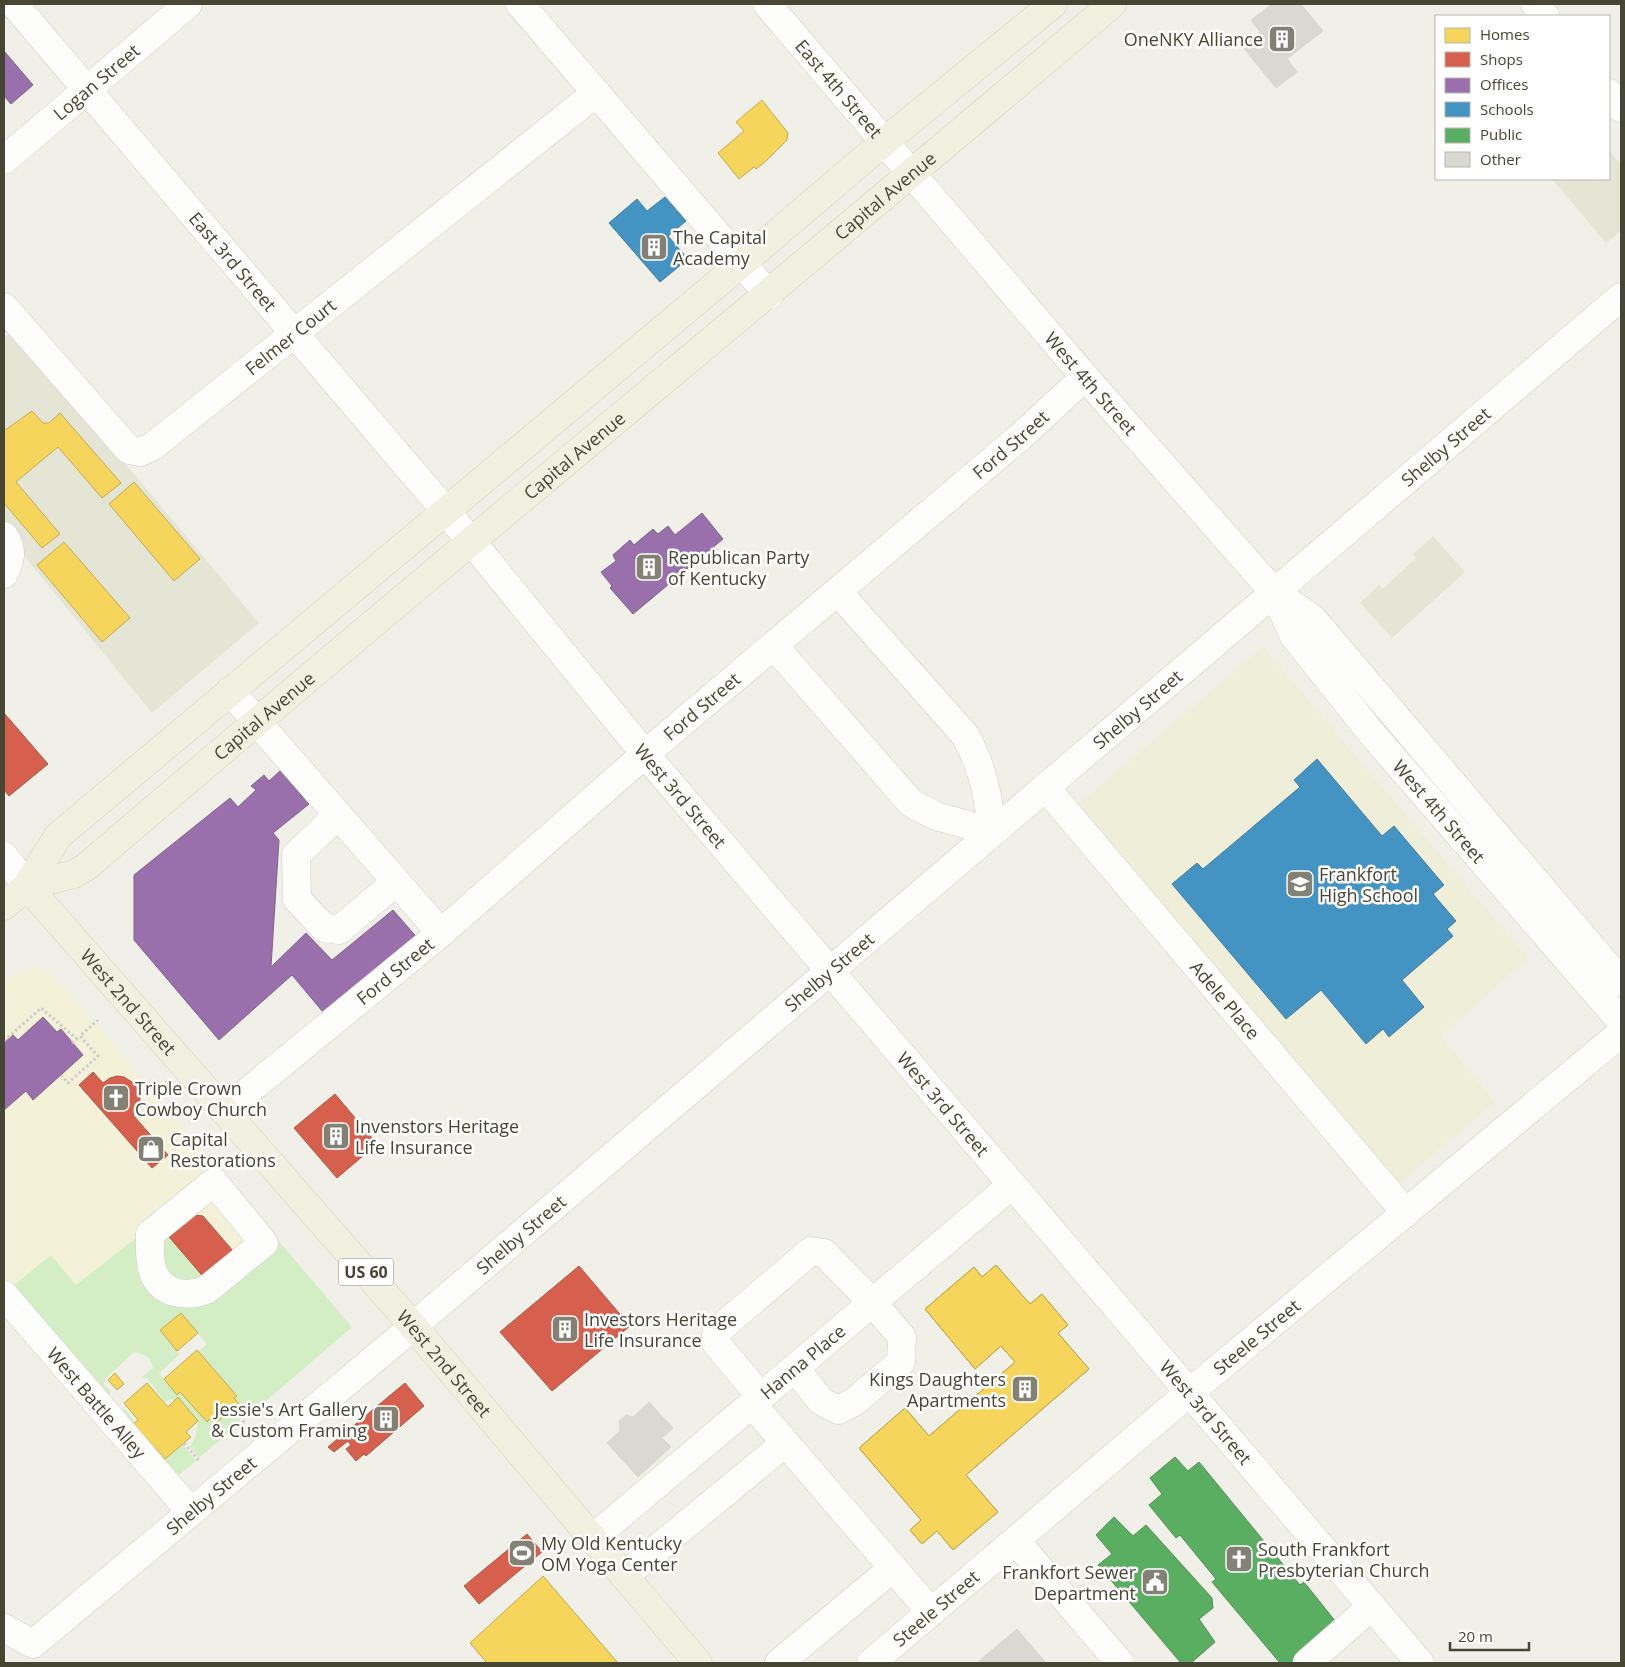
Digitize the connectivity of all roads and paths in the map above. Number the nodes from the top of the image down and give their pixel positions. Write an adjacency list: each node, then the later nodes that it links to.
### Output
1 (14, 4): 9 (street, East 3rd Street)
2 (188, 4): 9 (street, Logan Street)
3 (520, 4): 10 (street)
4 (767, 4): 13 (street, East 4th Street)
5 (1053, 4): 13 (main road, Capital Avenue)
6 (1112, 4): 15 (main road, Capital Avenue)
7 (1535, 4): 8 (street)
8 (1544, 15)
9 (87, 89): 14 (street, Logan Street); 20 (street, East 3rd Street)
10 (596, 93): 16 (street); 20 (street, Felmer Court)
11 (1610, 94): 12 (street)
12 (1621, 108)
13 (884, 142): 15 (street, East 4th Street); 16 (main road, Capital Avenue)
14 (4, 160)
15 (912, 173): 17 (main road, Capital Avenue); 21 (street, West 4th Street)
16 (742, 264): 17 (street); 22 (main road, Capital Avenue)
17 (769, 294): 24 (main road, Capital Avenue)
18 (1621, 297): 26 (street, Shelby Street)
19 (4, 307): 20 (street, Felmer Court)
20 (294, 332): 22 (street, East 3rd Street)
21 (1085, 377): 26 (street, West 4th Street); 27 (street, Ford Street)
22 (446, 510): 24 (street, East 3rd Street); 29 (main road, Capital Avenue)
23 (4, 536): 25 (street)
24 (472, 541): 30 (main road, Capital Avenue); 31 (street, West 3rd Street)
25 (4, 574)
26 (1273, 591): 32 (street, Shelby Street); 41 (street, West 4th Street); 43 (street, West 4th Street)
27 (838, 592): 28 (street, Ford Street); 34 (street)
28 (774, 646): 31 (street, Ford Street); 34 (street)
29 (230, 691): 30 (street); 37 (main road, Capital Avenue)
30 (256, 721): 33 (street); 37 (main road, Capital Avenue)
31 (645, 754): 39 (street, Ford Street); 40 (street, West 3rd Street)
32 (1045, 787): 34 (street, Shelby Street); 51 (street, Adele Place)
33 (338, 816): 36 (street); 36 (street)
34 (993, 832): 40 (street, Shelby Street)
35 (4, 856): 37 (street)
36 (396, 882): 39 (street)
37 (27, 886): 38 (main road, Capital Avenue); 49 (main road, West 2nd Street / US 60)
38 (4, 906)
39 (441, 933): 49 (street, Ford Street)
40 (829, 970): 50 (street, West 3rd Street); 54 (street, Shelby Street)
41 (1621, 982)
42 (98, 1020): 45 (path)
43 (1621, 1021)
44 (1621, 1033): 51 (street, Steele Street)
45 (78, 1037): 46 (path); 47 (path); 48 (path)
46 (4, 1041)
47 (72, 1043)
48 (61, 1075)
49 (224, 1111): 54 (main road, West 2nd Street / US 60)
50 (1012, 1185): 53 (street, Hanna Place); 56 (street, West 3rd Street)
51 (1406, 1213): 56 (street, Steele Street)
52 (4, 1295): 63 (street, West Battle Alley)
53 (872, 1302): 55 (street, Hanna Place); 55 (street); 57 (street)
54 (413, 1326): 63 (street, Shelby Street); 64 (main road, West 2nd Street / US 60)
55 (795, 1368): 57 (street, Hanna Place)
56 (1190, 1392): 65 (street, Steele Street); 68 (street, West 3rd Street)
57 (756, 1400): 61 (street); 64 (street, Hanna Place)
58 (233, 1409): 59 (path)
59 (245, 1422)
60 (184, 1443): 62 (path)
61 (785, 1443): 66 (street); 67 (street)
62 (200, 1461)
63 (190, 1512): 70 (street, Shelby Street)
64 (593, 1538): 67 (main road, West 2nd Street / US 60)
65 (1016, 1541): 69 (street, Steele Street); 74 (street)
66 (893, 1568): 69 (street); 72 (street)
67 (624, 1576): 71 (main road, West 2nd Street / US 60)
68 (1372, 1606): 75 (street); 76 (street, West 3rd Street)
69 (931, 1612): 73 (street, Steele Street)
70 (4, 1628)
71 (698, 1663)
72 (779, 1663)
73 (871, 1663)
74 (1120, 1663)
75 (1307, 1663)
76 (1420, 1663)

